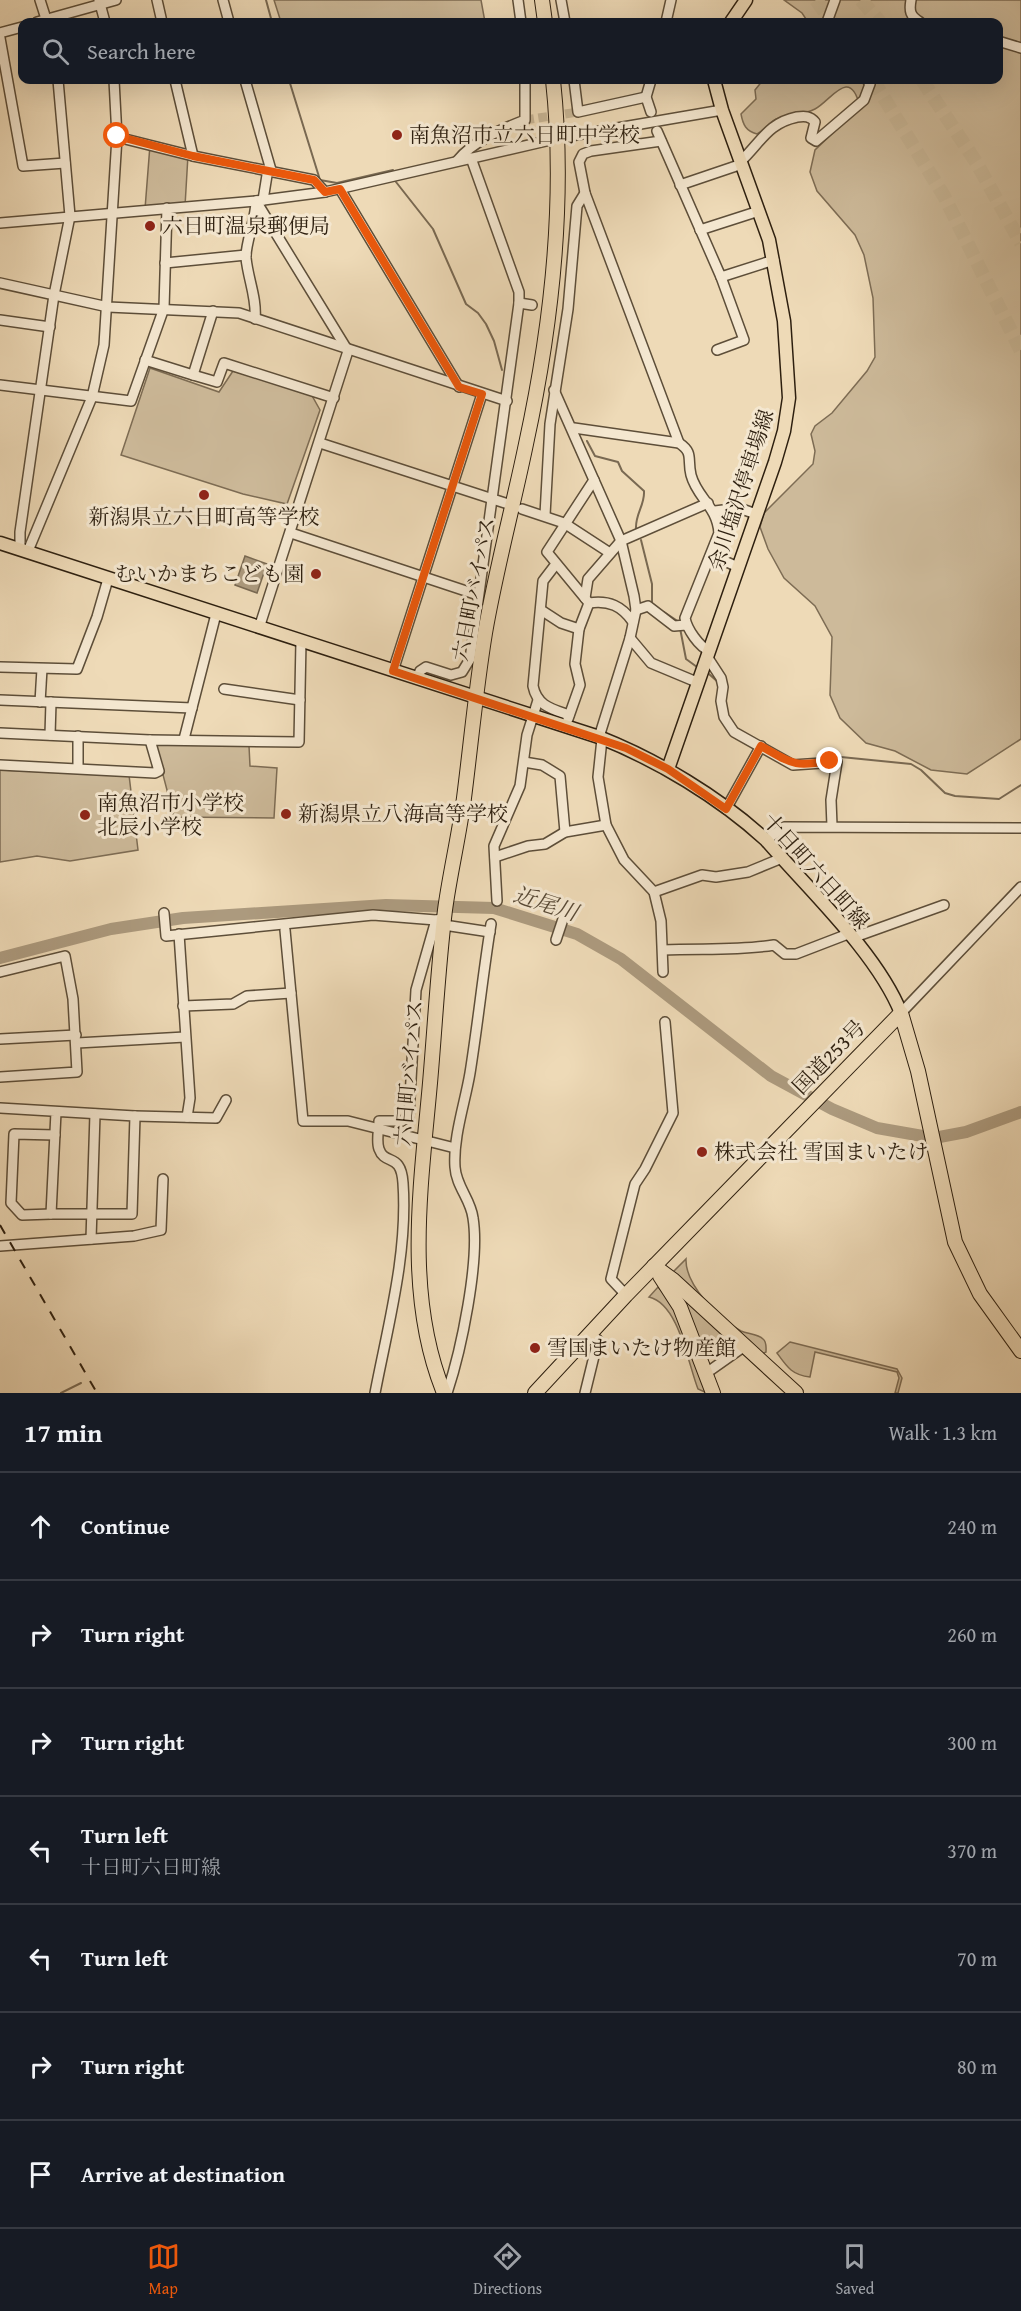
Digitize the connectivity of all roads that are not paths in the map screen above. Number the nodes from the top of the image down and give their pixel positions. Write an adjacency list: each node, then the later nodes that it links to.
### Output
1 (40, 0): 13 (street)
2 (116, 0): 12 (street)
3 (157, 0): 16 (street)
4 (223, 0): 17 (street)
5 (518, 0): 18 (street)
6 (542, 0): 19 (highway)
7 (561, 0): 20 (street)
8 (671, 0): 21 (street)
9 (746, 0): 22 (main road)
10 (835, 0): 23 (street)
11 (911, 0): 24 (street)
12 (100, 2): 14 (street); 15 (street)
13 (42, 18)
14 (54, 18)
15 (104, 18)
16 (161, 18)
17 (228, 18)
18 (520, 18)
19 (544, 18)
20 (565, 18)
21 (667, 18)
22 (734, 18)
23 (828, 18)
24 (913, 18)
25 (18, 28): 26 (street)
26 (0, 33)
27 (0, 38): 51 (street)
28 (1003, 42): 29 (street)
29 (1021, 48)
30 (58, 84): 51 (street)
31 (114, 84): 44 (street)
32 (177, 84): 47 (street)
33 (246, 84): 52 (street)
34 (525, 84): 49 (street)
35 (553, 84): 45 (highway, 六日町バイパス)
36 (574, 84): 40 (street)
37 (650, 84): 40 (street)
38 (715, 84): 41 (main road, 余川塩沢停車場線)
39 (870, 84): 50 (street)
40 (646, 97): 42 (street)
41 (722, 110): 45 (street); 50 (main road, 余川塩沢停車場線)
42 (651, 112)
43 (657, 131): 46 (street)
44 (117, 136): 47 (street); 59 (street)
45 (559, 138): 48 (street); 133 (highway, 六日町バイパス)
46 (661, 141): 53 (street); 56 (street)
47 (193, 156): 52 (street)
48 (471, 158): 49 (street); 70 (street)
49 (457, 161): 54 (street)
50 (741, 162): 53 (street); 60 (main road, 余川塩沢停車場線)
51 (65, 163): 61 (street)
52 (270, 170): 55 (street); 57 (street)
53 (680, 185): 63 (street)
54 (340, 189): 55 (street); 85 (street)
55 (325, 192): 57 (street)
56 (585, 193): 75 (street); 93 (street)
57 (260, 201): 58 (street); 64 (street); 81 (street)
58 (167, 208): 59 (street); 66 (street)
59 (113, 212): 61 (street); 72 (street)
60 (759, 212): 63 (street); 65 (main road, 余川塩沢停車場線)
61 (70, 216): 62 (street); 69 (street)
62 (0, 223)
63 (700, 230): 67 (street)
64 (246, 255): 66 (street); 78 (street)
65 (774, 260): 67 (street); 102 (main road, 余川塩沢停車場線)
66 (165, 263): 74 (street)
67 (721, 277): 80 (street)
68 (0, 283): 69 (street)
69 (54, 295): 72 (street); 79 (street)
70 (519, 303): 71 (street); 91 (street)
71 (532, 305)
72 (108, 307): 74 (street); 89 (street)
73 (553, 307): 75 (street)
74 (164, 308): 76 (street); 82 (street)
75 (568, 309): 87 (street)
76 (213, 311): 78 (street); 83 (street)
77 (0, 320): 79 (street)
78 (255, 320): 81 (street)
79 (50, 327): 86 (street)
80 (717, 350)
81 (348, 351): 85 (street); 90 (street)
82 (145, 360): 83 (street); 89 (street)
83 (193, 375): 90 (street)
84 (0, 385): 86 (street)
85 (459, 387): 88 (street)
86 (42, 390): 89 (street); 108 (street)
87 (554, 390): 92 (street); 103 (street)
88 (482, 394): 91 (street); 96 (street)
89 (92, 397): 108 (street)
90 (334, 398): 94 (street)
91 (507, 401): 97 (street)
92 (574, 429): 93 (street); 95 (street)
93 (679, 442): 99 (street)
94 (320, 443): 96 (street); 105 (street)
95 (594, 480): 104 (street); 106 (street)
96 (452, 486): 97 (street); 113 (street)
97 (494, 499): 98 (street); 115 (street)
98 (505, 503)
99 (708, 503): 101 (street); 106 (street)
100 (522, 509): 103 (street)
101 (715, 511): 102 (street); 110 (street)
102 (756, 514): 112 (main road, 余川塩沢停車場線)
103 (545, 515): 104 (street)
104 (564, 523): 109 (street); 111 (street)
105 (291, 533): 113 (street); 122 (street)
106 (621, 541): 109 (street); 118 (street)
107 (0, 543): 108 (main road, 十日町六日町線)
108 (24, 550): 114 (main road, 十日町六日町線)
109 (610, 553): 116 (street)
110 (711, 555): 112 (street); 121 (street)
111 (556, 564): 116 (street); 117 (street)
112 (738, 567): 126 (main road, 余川塩沢停車場線)
113 (424, 577): 115 (street); 129 (street)
114 (108, 579): 119 (main road, 十日町六日町線); 128 (street)
115 (478, 595): 130 (street)
116 (587, 600): 120 (street); 123 (street)
117 (541, 610): 123 (street); 136 (street)
118 (636, 610): 120 (street); 121 (street)
119 (216, 614): 122 (main road, 十日町六日町線); 139 (street)
120 (633, 622): 124 (street)
121 (686, 625): 126 (street)
122 (259, 628): 125 (main road, 十日町六日町線)
123 (579, 629): 141 (street)
124 (630, 638): 131 (street); 146 (street)
125 (301, 641): 129 (main road, 十日町六日町線); 135 (street)
126 (709, 655): 131 (main road, 余川塩沢停車場線); 148 (street)
127 (0, 667): 128 (street)
128 (42, 669): 137 (street)
129 (393, 671): 130 (main road, 十日町六日町線)
130 (417, 679): 133 (main road, 十日町六日町線)
131 (699, 683): 152 (main road, 余川塩沢停車場線)
132 (224, 689): 135 (street)
133 (476, 698): 140 (main road, 十日町六日町線); 167 (highway, 六日町バイパス)
134 (0, 700): 137 (street)
135 (300, 700): 145 (street)
136 (538, 700): 140 (street); 141 (street)
137 (40, 702): 138 (street)
138 (51, 702): 139 (street); 143 (street)
139 (192, 708): 145 (street)
140 (532, 717): 141 (main road, 十日町六日町線); 149 (street)
141 (567, 722): 146 (main road, 十日町六日町線)
142 (0, 733): 143 (street)
143 (50, 735): 144 (street)
144 (78, 736): 147 (street); 151 (street)
145 (184, 738): 147 (street)
146 (600, 738): 152 (main road, 十日町六日町線); 154 (street)
147 (150, 740): 151 (street)
148 (761, 746): 153 (street); 155 (street)
149 (524, 762): 157 (street); 159 (street)
150 (0, 765): 151 (street)
151 (78, 768)
152 (668, 769): 153 (main road, 十日町六日町線)
153 (726, 809): 158 (main road, 十日町六日町線)
154 (606, 825): 157 (street); 162 (street)
155 (832, 826): 156 (street); 158 (street)
156 (1021, 828)
157 (565, 832): 159 (street)
158 (766, 840): 160 (main road, 十日町六日町線)
159 (495, 857): 163 (street)
160 (782, 858): 162 (street); 170 (main road, 十日町六日町線)
161 (1021, 887): 177 (street)
162 (654, 892): 172 (street)
163 (497, 901)
164 (944, 904): 170 (street)
165 (164, 915): 169 (street)
166 (563, 919): 171 (street)
167 (442, 920): 169 (street); 189 (street); 191 (highway, 六日町バイパス); 192 (street)
168 (285, 930): 175 (street)
169 (179, 934): 176 (street)
170 (850, 936): 172 (street); 177 (main road, 十日町六日町線)
171 (556, 940)
172 (663, 950): 174 (street)
173 (0, 972): 181 (street)
174 (663, 972)
175 (291, 993): 176 (street); 189 (street)
176 (183, 1006): 179 (street)
177 (901, 1013): 198 (highway, 国道253号); 202 (highway)
178 (665, 1022): 199 (street)
179 (185, 1037): 181 (street); 188 (street)
180 (0, 1039): 181 (street)
181 (76, 1039): 182 (street)
182 (0, 1077)
183 (226, 1100): 188 (street)
184 (0, 1108): 185 (street)
185 (56, 1112): 186 (street); 190 (street)
186 (95, 1114): 187 (street); 195 (street)
187 (135, 1116): 188 (street); 195 (street)
188 (187, 1117)
189 (379, 1130): 191 (street); 204 (street)
190 (55, 1135): 194 (street); 194 (street)
191 (425, 1141): 192 (street); 205 (highway, 六日町バイパス)
192 (456, 1148): 205 (street)
193 (163, 1179): 196 (street)
194 (51, 1214): 195 (street)
195 (91, 1214): 196 (street)
196 (91, 1239): 197 (street)
197 (0, 1246)
198 (654, 1266): 199 (highway, 国道253号); 201 (highway); 203 (highway)
199 (626, 1295): 200 (highway, 国道253号)
200 (590, 1334): 206 (highway, 国道253号); 207 (street)
201 (746, 1345): 203 (street); 209 (highway)
202 (1021, 1351)
203 (705, 1374): 208 (highway)
204 (375, 1393)
205 (445, 1393)
206 (535, 1393)
207 (585, 1393)
208 (713, 1393)
209 (796, 1393)

